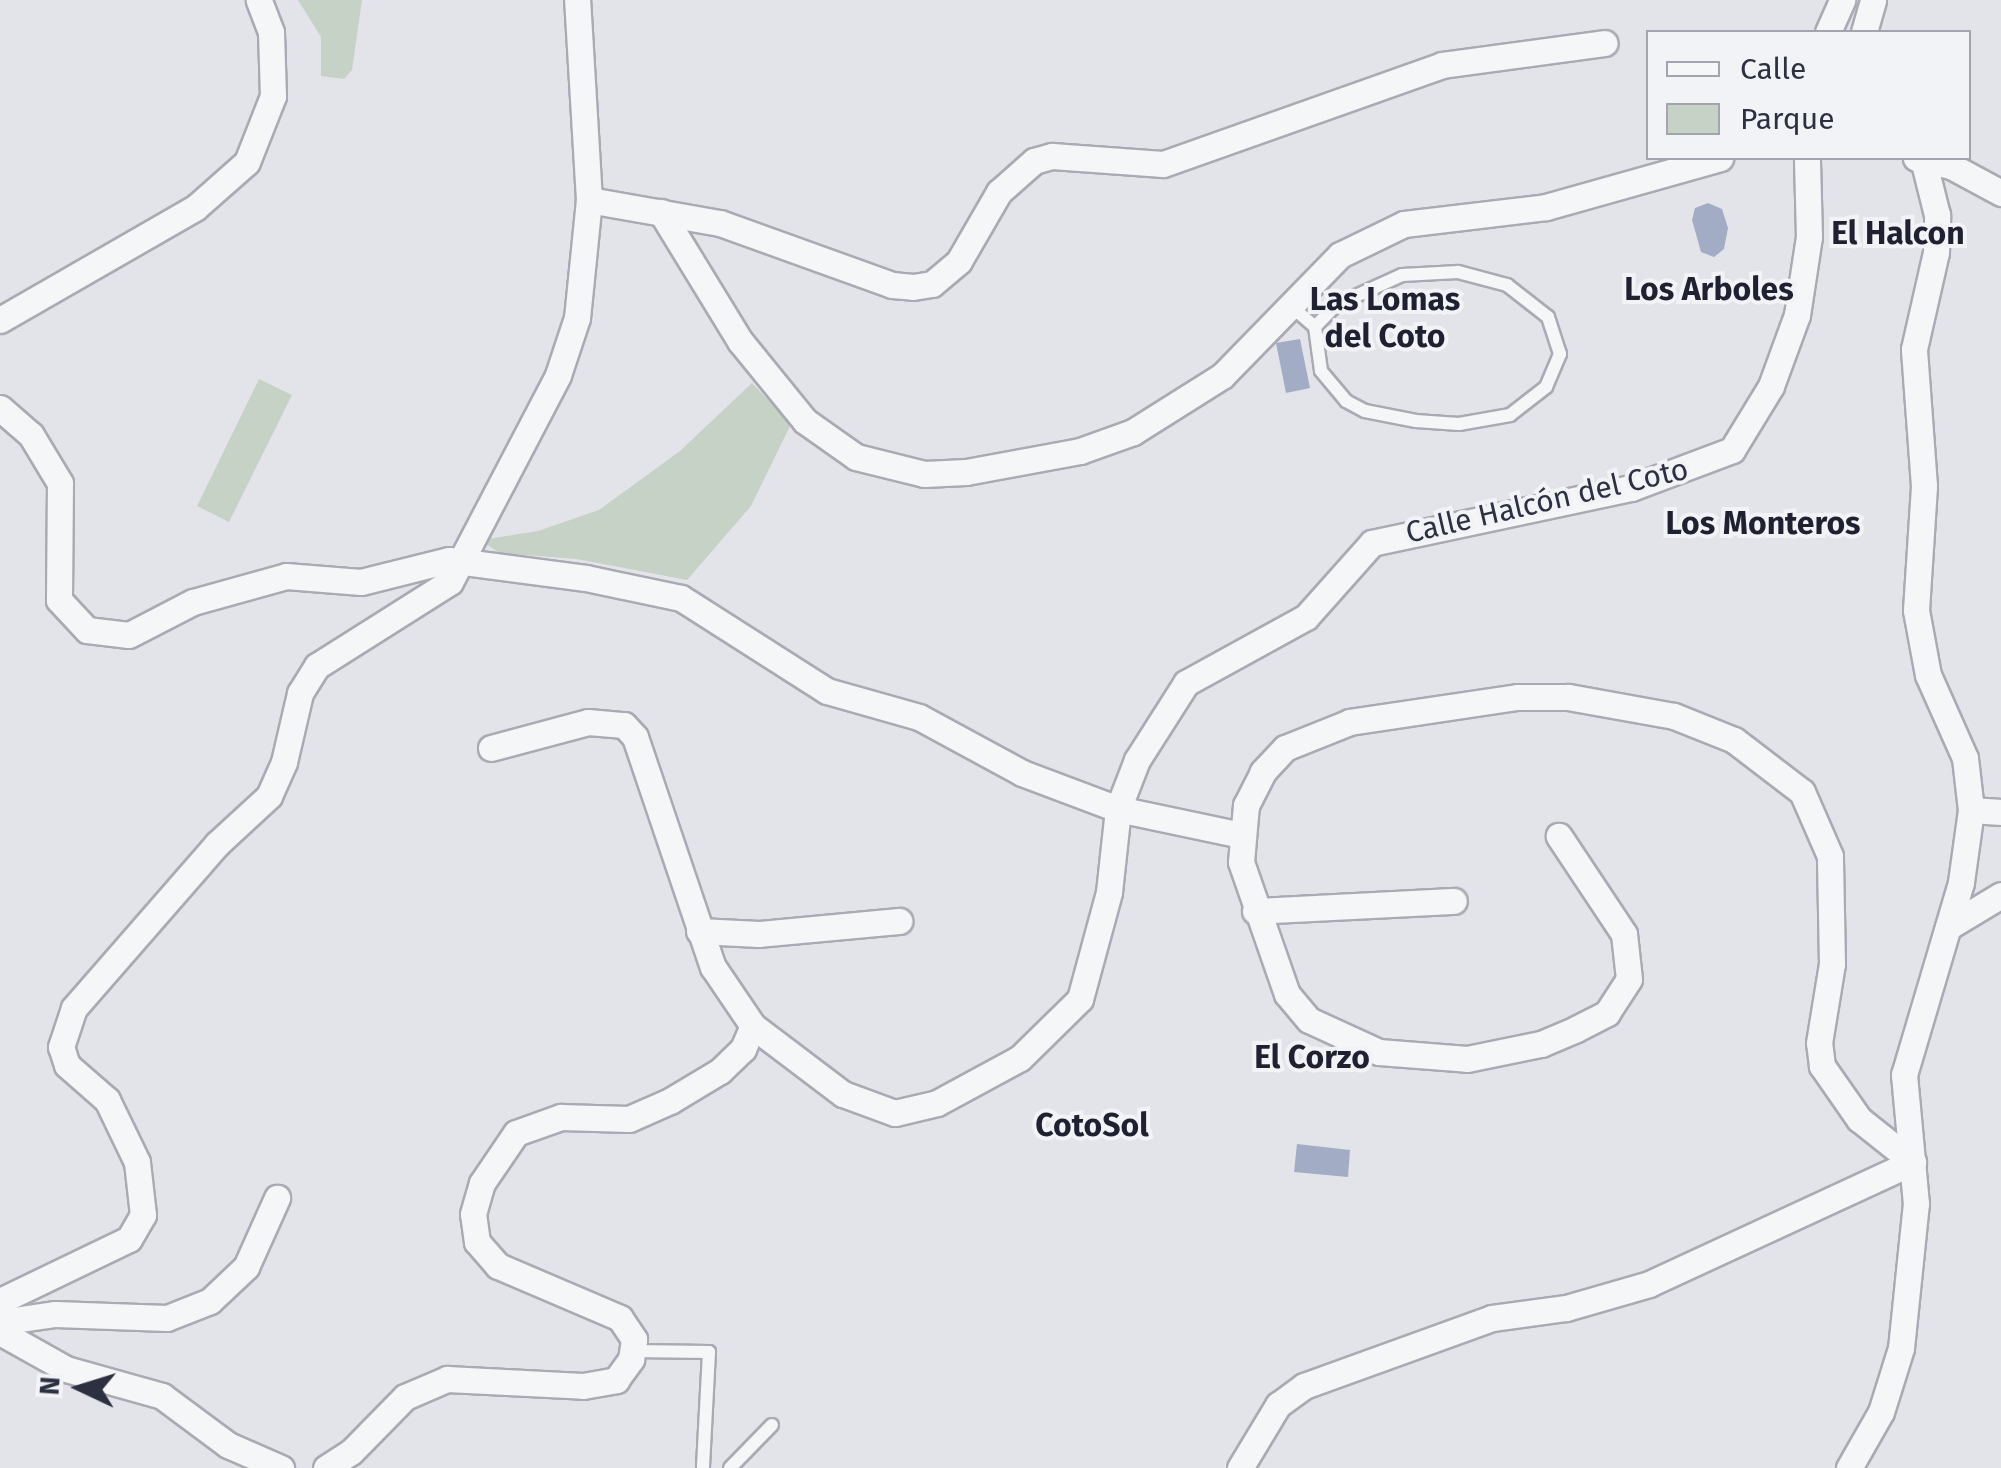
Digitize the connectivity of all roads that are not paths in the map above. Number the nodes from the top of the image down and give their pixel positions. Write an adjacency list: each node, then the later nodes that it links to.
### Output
1 (259, 0): 16 (street)
2 (577, 0): 13 (street)
3 (1842, 0): 5 (street)
4 (1873, 0): 6 (street)
5 (1829, 30)
6 (1865, 30)
7 (1605, 44): 14 (street)
8 (1713, 160): 15 (street)
9 (1807, 160): 21 (street, Calle Halcón del Coto)
10 (1921, 160): 22 (street)
11 (1925, 160): 12 (street)
12 (2001, 193)
13 (589, 200): 14 (street); 19 (street)
14 (661, 212): 15 (street)
15 (1291, 306): 17 (lane)
16 (0, 320)
17 (1316, 327): 17 (lane)
18 (0, 408): 19 (street)
19 (460, 561): 21 (street); 35 (street)
20 (491, 748): 31 (street, Calle Halcón del Coto)
21 (1118, 809): 24 (street); 32 (street, Calle Halcón del Coto)
22 (1970, 810): 23 (street); 30 (street)
23 (2001, 812)
24 (1241, 835): 28 (street); 33 (street)
25 (1559, 836): 28 (street)
26 (2001, 895): 30 (street)
27 (1454, 901): 28 (street)
28 (1256, 911)
29 (899, 921): 31 (street)
30 (1948, 927): 33 (street)
31 (698, 931): 32 (street, Calle Halcón del Coto)
32 (753, 1026): 38 (street)
33 (1914, 1162): 44 (street); 45 (street)
34 (276, 1198): 36 (street)
35 (0, 1301)
36 (0, 1322)
37 (0, 1332): 40 (street)
38 (632, 1351): 41 (street); 42 (lane)
39 (772, 1425): 43 (lane)
40 (281, 1468)
41 (326, 1468)
42 (703, 1468)
43 (730, 1468)
44 (1240, 1468)
45 (1849, 1468)

